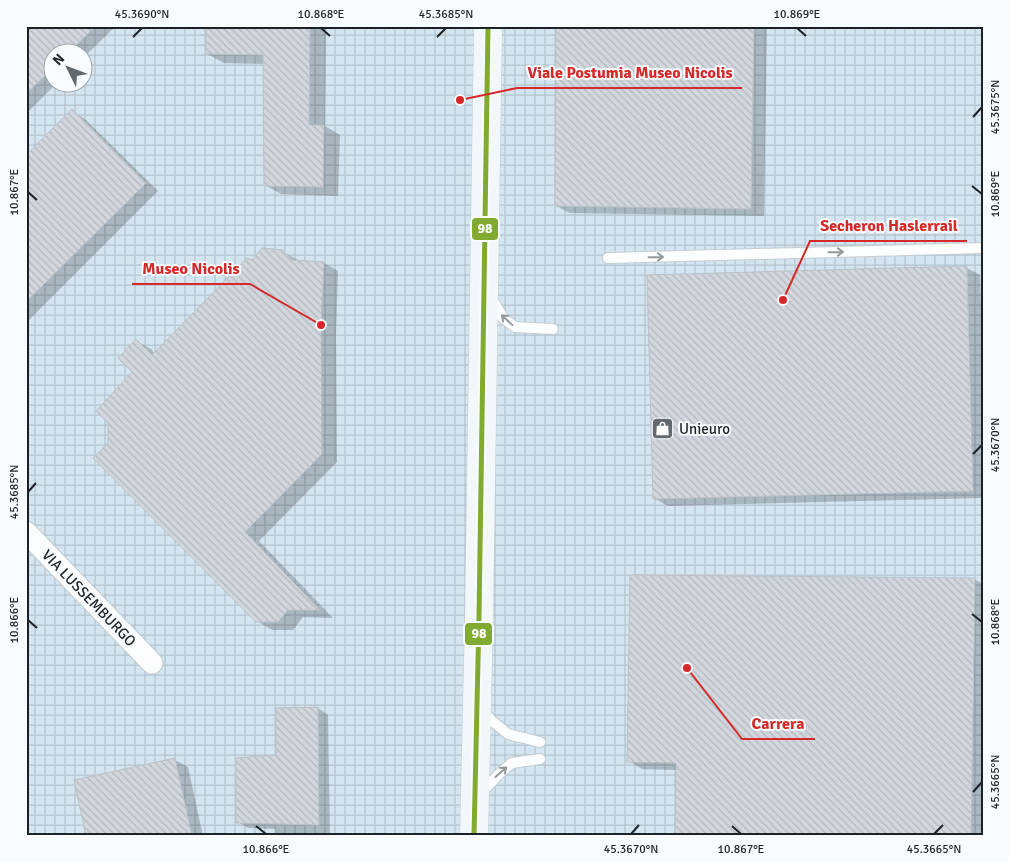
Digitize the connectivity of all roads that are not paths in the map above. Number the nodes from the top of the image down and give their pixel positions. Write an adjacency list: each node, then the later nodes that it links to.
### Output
1 (488, 26): 4 (main road)
2 (983, 248): 3 (lane, one-way to 2)
3 (608, 258)
4 (484, 275): 5 (lane, one-way to 4); 8 (main road)
5 (552, 329)
6 (26, 532): 7 (street, VIA LUSSEMBURGO)
7 (152, 663)
8 (477, 705): 9 (lane); 11 (main road)
9 (540, 742)
10 (540, 759): 11 (lane, one-way to 10)
11 (474, 805): 12 (main road)
12 (474, 836)

